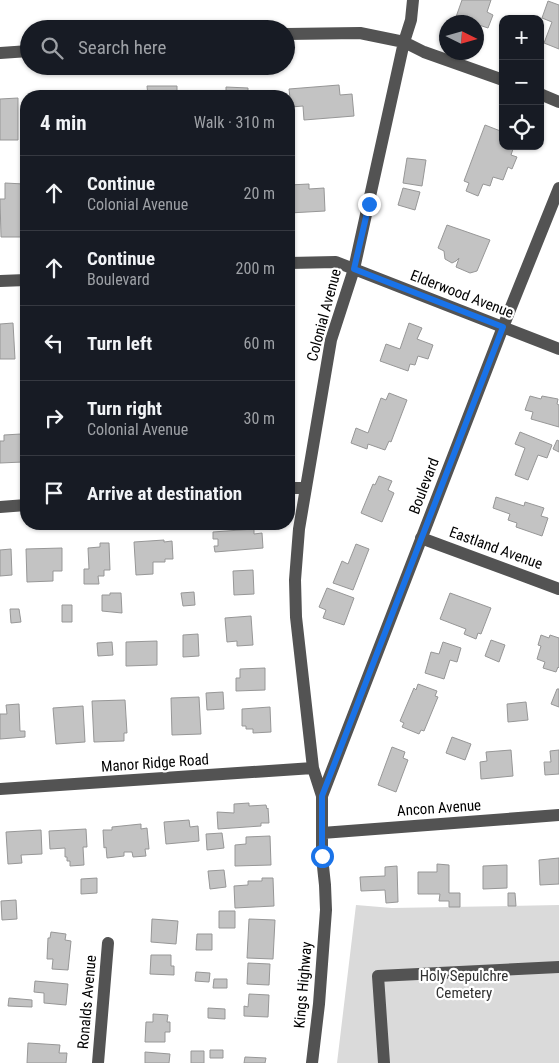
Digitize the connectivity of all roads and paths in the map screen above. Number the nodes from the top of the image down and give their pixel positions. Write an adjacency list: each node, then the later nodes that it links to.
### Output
1 (414, 0): 3 (street, Colonial Avenue)
2 (295, 34): 3 (street)
3 (404, 42): 6 (street); 11 (street, Colonial Avenue)
4 (20, 52): 5 (street)
5 (0, 53)
6 (499, 79)
7 (544, 96): 8 (street)
8 (559, 102)
9 (559, 188): 14 (street, Boulevard)
10 (295, 263): 11 (street, Elderwood Avenue)
11 (354, 269): 14 (street, Elderwood Avenue); 17 (street, Colonial Avenue)
12 (20, 280): 13 (street)
13 (0, 281)
14 (503, 327): 15 (street, Elderwood Avenue); 20 (street, Boulevard)
15 (559, 348)
16 (295, 488): 17 (street)
17 (306, 488): 22 (street, Colonial Avenue)
18 (20, 505): 19 (street)
19 (0, 506)
20 (422, 538): 21 (street, Eastland Avenue); 24 (street, Boulevard)
21 (559, 589)
22 (313, 768): 23 (street, Manor Ridge Road); 24 (street, Colonial Avenue)
23 (0, 789)
24 (322, 796): 26 (street, Colonial Avenue)
25 (559, 815): 26 (street, Ancon Avenue)
26 (322, 833): 27 (street, Colonial Avenue)
27 (326, 910): 31 (street, Kings Highway)
28 (108, 943): 30 (street, Ronalds Avenue)
29 (559, 967): 32 (street)
30 (98, 1063)
31 (312, 1063)
32 (384, 1063)

